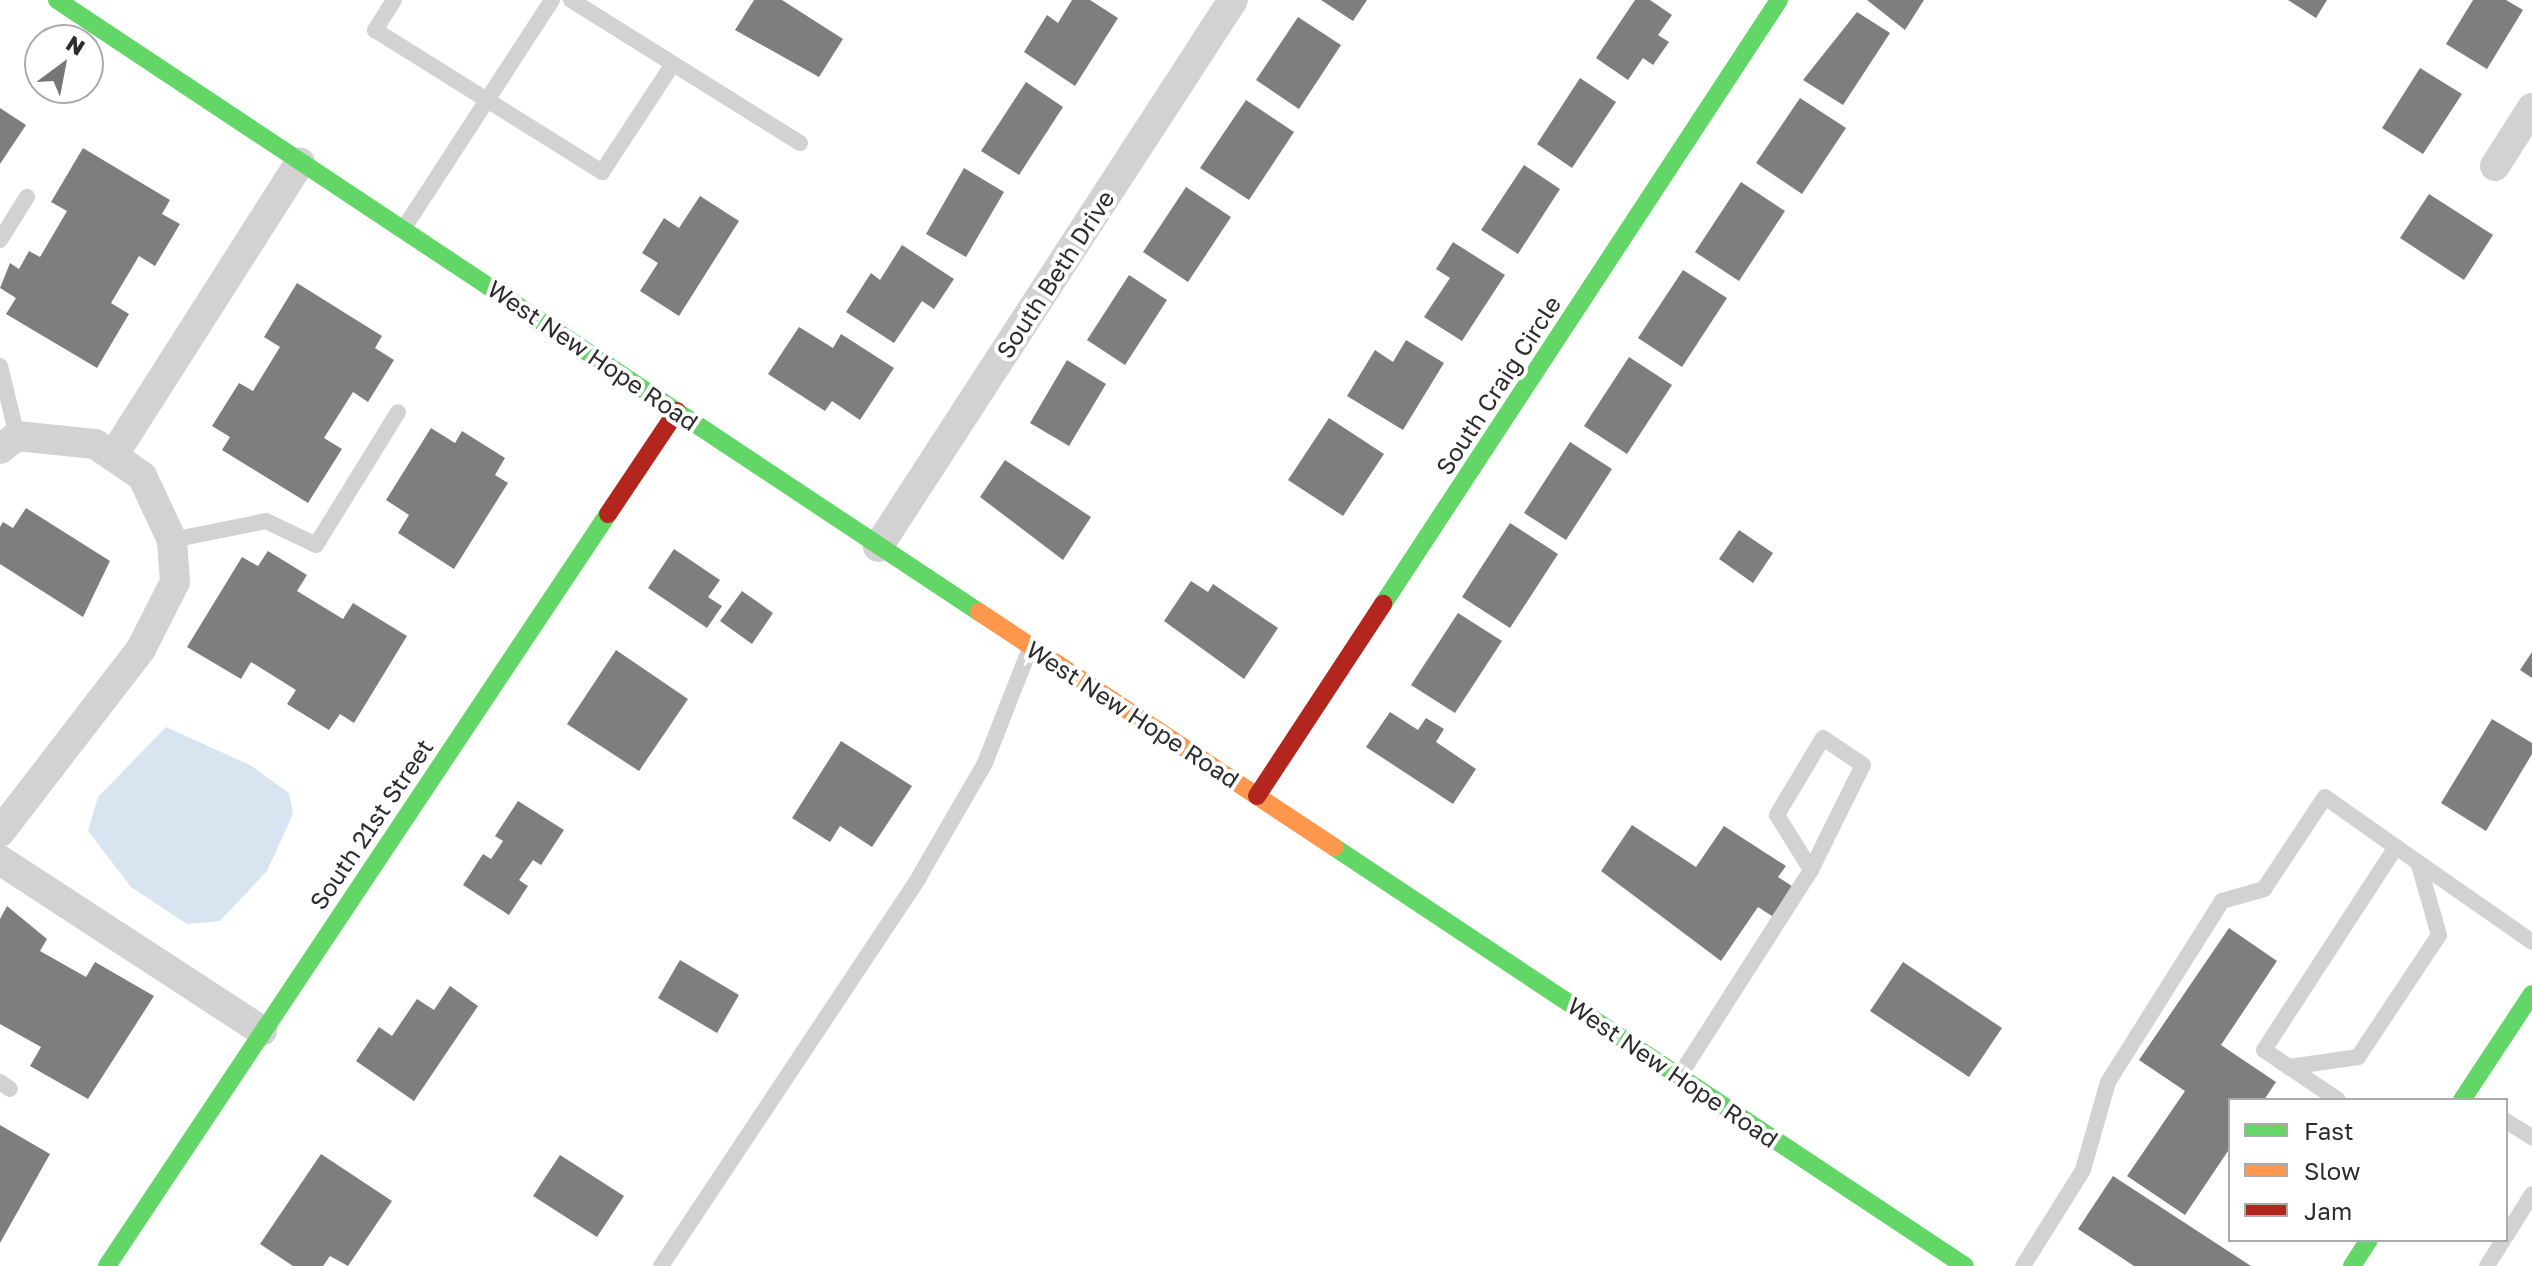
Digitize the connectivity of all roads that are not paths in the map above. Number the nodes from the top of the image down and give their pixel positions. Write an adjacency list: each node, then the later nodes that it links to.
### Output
1 (57, 0): 11 (main road, West New Hope Road)
2 (394, 0): 8 (lane)
3 (552, 0): 8 (lane)
4 (571, 0): 7 (lane)
5 (1233, 0): 22 (street, South Beth Drive)
6 (1779, 0): 24 (main road, South Craig Circle)
7 (673, 64): 8 (lane); 10 (lane)
8 (487, 100): 14 (lane)
9 (2532, 108): 12 (street)
10 (800, 143)
11 (300, 162): 14 (main road, West New Hope Road); 20 (street)
12 (2495, 166)
13 (27, 197): 15 (lane)
14 (403, 229): 17 (main road, West New Hope Road)
15 (0, 240)
16 (0, 366): 19 (lane)
17 (677, 411): 22 (main road, West New Hope Road); 32 (main road, South 21st Street)
18 (398, 412): 21 (lane)
19 (9, 443): 20 (street)
20 (113, 456): 21 (street)
21 (172, 540): 25 (street)
22 (878, 547): 23 (main road, West New Hope Road)
23 (1031, 647): 24 (main road, West New Hope Road); 44 (lane)
24 (1257, 796): 34 (main road, West New Hope Road)
25 (0, 832)
26 (2396, 847): 28 (lane); 33 (lane); 46 (lane)
27 (0, 860): 32 (street)
28 (2418, 862): 30 (lane); 33 (lane)
29 (1811, 870): 29 (lane); 34 (lane)
30 (2532, 942)
31 (2532, 994): 36 (main road)
32 (262, 1031): 43 (main road, South 21st Street)
33 (2289, 1067): 35 (lane)
34 (1679, 1076): 45 (main road, West New Hope Road)
35 (2335, 1098)
36 (2467, 1098)
37 (2508, 1122): 38 (lane)
38 (2532, 1137)
39 (2532, 1194): 40 (lane)
40 (2508, 1233)
41 (2368, 1242): 47 (main road)
42 (2502, 1242): 48 (lane)
43 (107, 1266)
44 (661, 1266)
45 (1965, 1266)
46 (2023, 1266)
47 (2352, 1266)
48 (2487, 1266)

